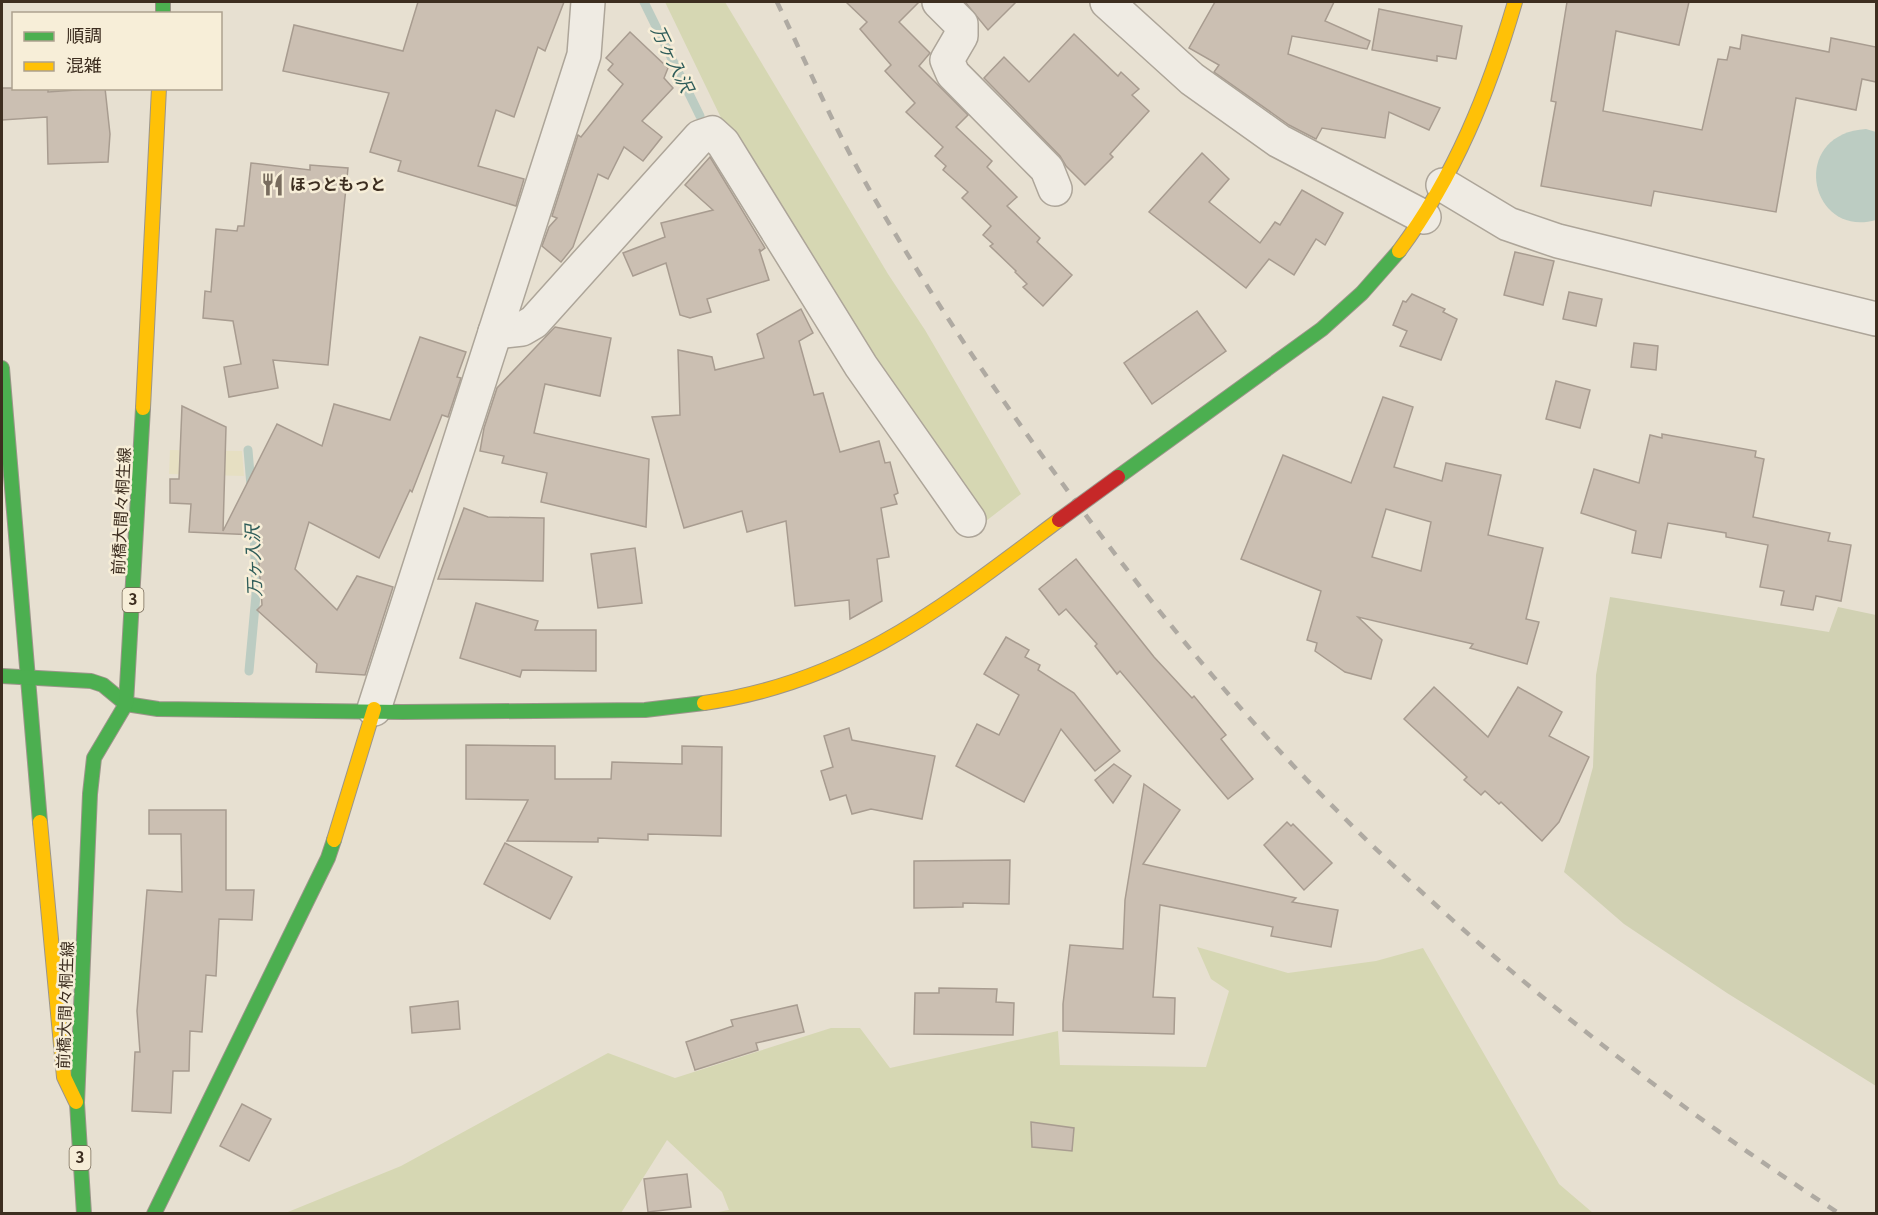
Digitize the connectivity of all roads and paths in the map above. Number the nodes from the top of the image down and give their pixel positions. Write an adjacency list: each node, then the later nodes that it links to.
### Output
1 (588, 2): 10 (street)
2 (939, 2): 7 (street)
3 (1107, 2): 8 (street)
4 (1515, 2): 6 (street)
5 (159, 90): 15 (street, 前橋大間々桐生線 / 3)
6 (1443, 185): 8 (street); 9 (street)
7 (1055, 189)
8 (1424, 217): 16 (street, bridge)
9 (1876, 319)
10 (495, 332): 12 (street); 16 (street)
11 (2, 368): 14 (street)
12 (969, 520)
13 (2, 676): 14 (street)
14 (28, 677): 15 (street); 17 (street)
15 (126, 704): 16 (street); 17 (street, 前橋大間々桐生線 / 3)
16 (374, 709): 19 (street)
17 (77, 1103): 18 (street, 前橋大間々桐生線 / 3)
18 (84, 1214)
19 (154, 1214)

